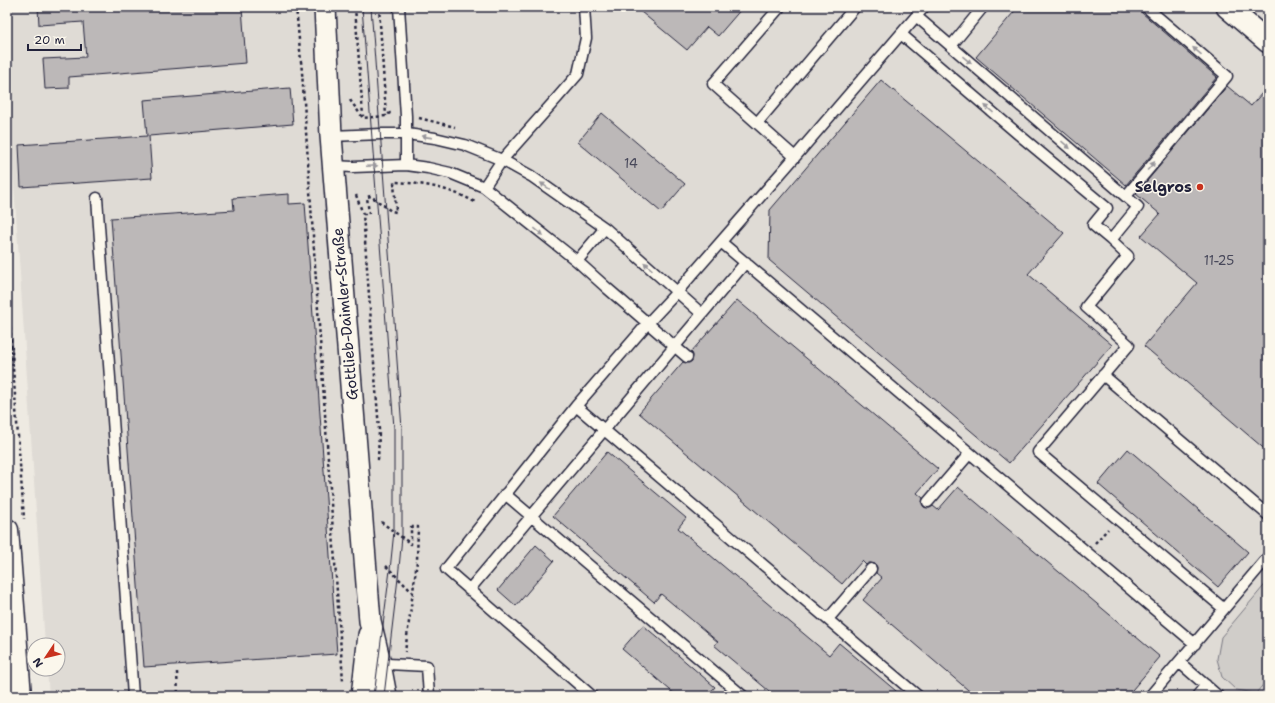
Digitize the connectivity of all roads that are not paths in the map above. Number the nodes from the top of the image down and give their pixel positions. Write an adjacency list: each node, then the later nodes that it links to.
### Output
1 (325, 7): 16 (street, Gottlieb-Daimler-Straße)
2 (399, 7): 15 (lane)
3 (584, 7): 18 (lane)
4 (780, 7): 14 (lane)
5 (855, 7): 14 (lane)
6 (924, 7): 10 (lane)
7 (983, 7): 13 (lane)
8 (1146, 7): 22 (lane, one-way to 8)
9 (1227, 7): 12 (street)
10 (916, 16): 11 (lane); 13 (lane)
11 (902, 34): 17 (lane); 25 (lane, one-way to 11)
12 (1268, 42)
13 (951, 46): 22 (lane, one-way to 22)
14 (757, 123): 17 (lane)
15 (407, 134): 16 (lane); 18 (lane, one-way to 15); 19 (lane)
16 (331, 136): 20 (street, Gottlieb-Daimler-Straße)
17 (795, 157): 26 (lane)
18 (502, 160): 21 (lane); 24 (lane, one-way to 18)
19 (406, 165): 20 (lane, one-way to 19); 21 (lane)
20 (343, 167): 50 (street, Gottlieb-Daimler-Straße)
21 (484, 187): 27 (lane, one-way to 27)
22 (1126, 196): 25 (lane)
23 (97, 198): 53 (lane)
24 (605, 228): 27 (lane); 29 (lane, one-way to 24)
25 (1110, 240): 34 (lane)
26 (721, 242): 28 (lane); 29 (lane)
27 (576, 261): 31 (lane)
28 (746, 262): 30 (lane); 37 (lane)
29 (677, 292): 30 (lane); 31 (lane)
30 (702, 314): 32 (lane)
31 (648, 323): 32 (lane); 35 (lane)
32 (675, 346): 33 (lane); 36 (lane)
33 (687, 357)
34 (1104, 375): 40 (lane); 46 (lane)
35 (576, 406): 36 (lane); 38 (lane)
36 (604, 429): 41 (lane); 47 (lane)
37 (970, 453): 39 (lane); 48 (lane)
38 (505, 494): 41 (lane); 45 (lane)
39 (928, 502)
40 (1268, 515)
41 (531, 516): 45 (lane); 58 (lane)
42 (15, 525): 52 (main road)
43 (1268, 557): 46 (lane)
44 (871, 569): 47 (lane)
45 (469, 590): 57 (lane)
46 (1224, 609): 48 (lane)
47 (828, 619): 59 (lane)
48 (1195, 644): 49 (lane)
49 (1179, 662): 51 (lane); 60 (lane)
50 (372, 667): 54 (street, Gottlieb-Daimler-Straße); 55 (street, Gottlieb-Daimler-Straße); 56 (lane)
51 (1206, 685): 61 (lane); 62 (lane)
52 (20, 696)
53 (133, 696)
54 (362, 696)
55 (386, 696)
56 (429, 696)
57 (592, 696)
58 (743, 696)
59 (918, 696)
60 (1150, 696)
61 (1197, 696)
62 (1218, 696)

